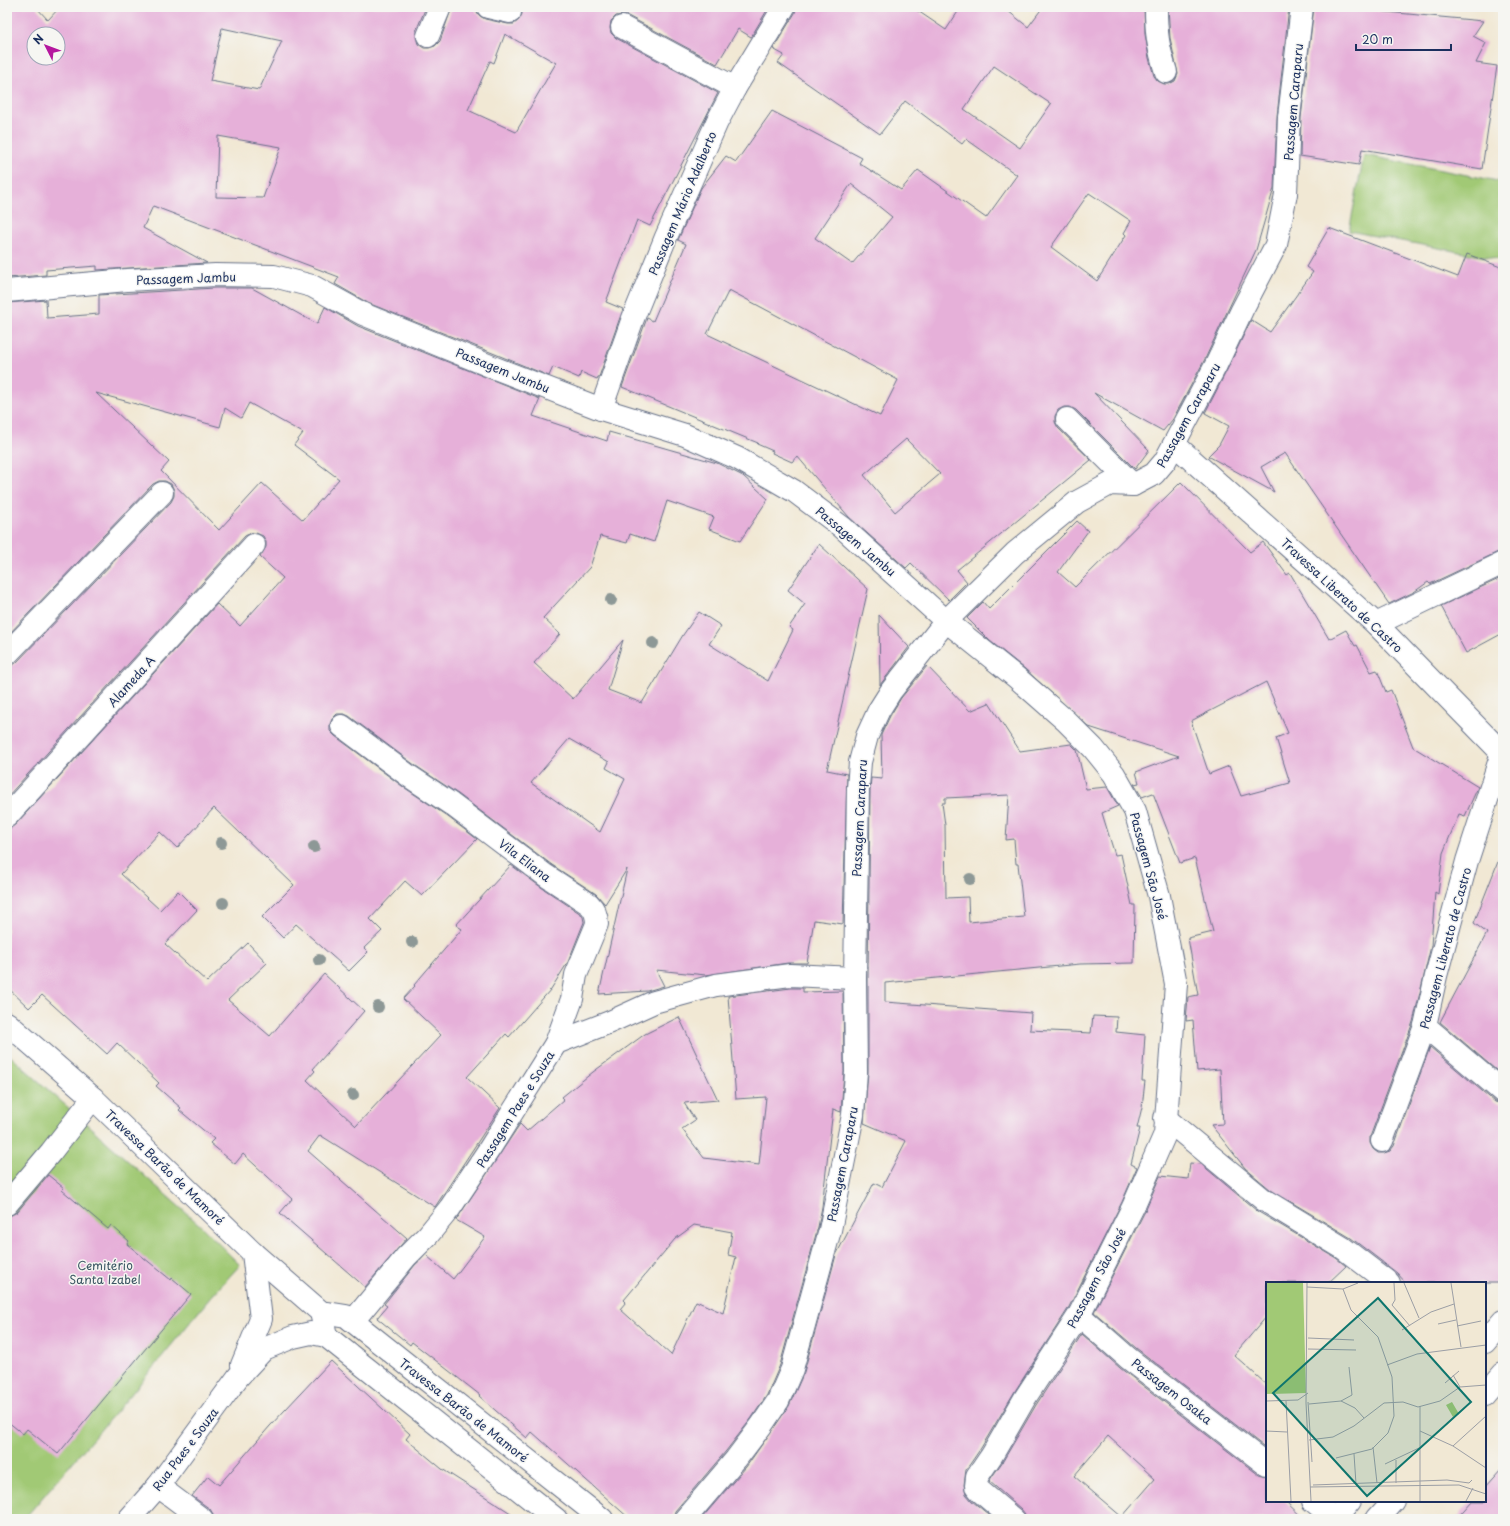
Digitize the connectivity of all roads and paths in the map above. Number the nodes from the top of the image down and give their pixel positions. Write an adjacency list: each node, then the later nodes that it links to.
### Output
1 (440, 7): 8 (street)
2 (488, 7): 6 (street)
3 (784, 7): 10 (street, Passagem Mário Adalberto)
4 (1156, 7): 9 (street)
5 (1302, 7): 14 (street, Passagem Caraparu)
6 (510, 12)
7 (622, 27): 10 (street)
8 (428, 36)
9 (1166, 72)
10 (734, 88): 12 (street, Passagem Mário Adalberto)
11 (7, 291): 12 (street, Passagem Jambu)
12 (601, 409): 19 (street, Passagem Jambu)
13 (1067, 419): 15 (street)
14 (1174, 444): 15 (street, Passagem Caraparu); 20 (street, Travessa Liberato de Castro)
15 (1133, 485): 19 (street, Passagem Caraparu)
16 (162, 493): 21 (street)
17 (254, 545): 24 (street, Alameda A)
18 (1503, 563): 20 (street)
19 (946, 621): 25 (street, Passagem Caraparu); 31 (street, Passagem São José)
20 (1376, 624): 23 (street, Travessa Liberato de Castro)
21 (7, 654)
22 (342, 726): 28 (street, Vila Eliana)
23 (1503, 754): 27 (street, Passagem Liberato de Castro)
24 (7, 816)
25 (855, 978): 28 (street, Passagem Paes e Souza); 54 (street, Passagem Caraparu)
26 (7, 1023): 30 (street, Travessa Barão de Mamoré)
27 (1425, 1026): 29 (street); 32 (street, Passagem Liberato de Castro)
28 (556, 1043): 38 (street, Passagem Paes e Souza)
29 (1503, 1092)
30 (93, 1098): 33 (street); 34 (street, Travessa Barão de Mamoré)
31 (1165, 1118): 35 (street); 37 (street, Passagem São José)
32 (1382, 1142)
33 (7, 1204)
34 (253, 1253): 36 (street, Travessa Barão de Mamoré); 43 (street, Rua Paes e Souza)
35 (1388, 1282)
36 (321, 1312): 38 (street, Travessa Barão de Mamoré); 40 (street)
37 (1078, 1315): 45 (street, Passagem Osaka); 55 (street, Passagem São José)
38 (353, 1321): 53 (street, Travessa Barão de Mamoré)
39 (1503, 1321): 41 (street)
40 (326, 1336): 43 (street, Rua Paes e Souza); 52 (street)
41 (1486, 1341)
42 (1503, 1374): 44 (street)
43 (238, 1377): 46 (street, Rua Paes e Souza)
44 (1486, 1394)
45 (1266, 1464)
46 (158, 1486): 50 (street, Rua Paes e Souza); 51 (street)
47 (1314, 1502): 56 (street)
48 (1349, 1502): 56 (street)
49 (1392, 1502): 57 (street)
50 (129, 1519)
51 (202, 1519)
52 (556, 1519)
53 (602, 1519)
54 (686, 1519)
55 (1013, 1519)
56 (1335, 1519)
57 (1377, 1519)

